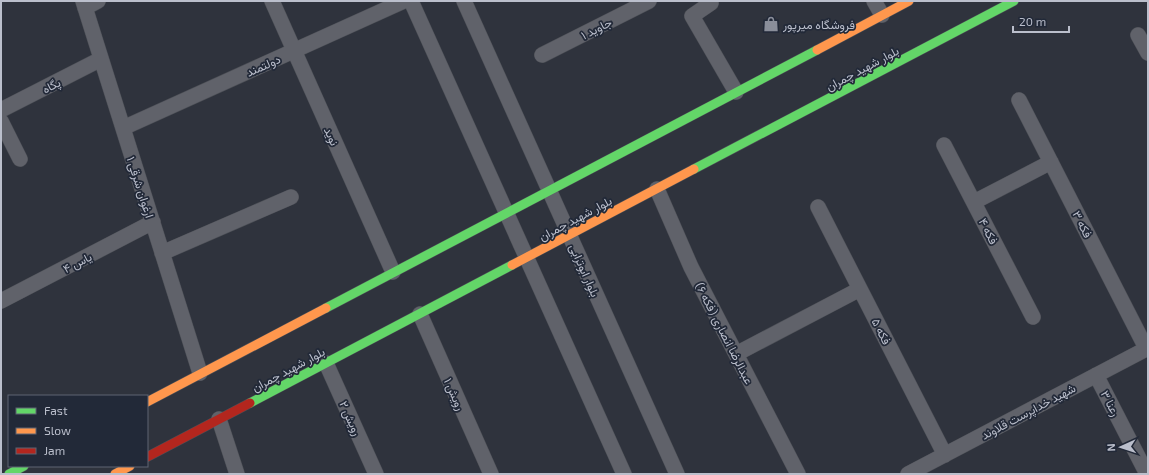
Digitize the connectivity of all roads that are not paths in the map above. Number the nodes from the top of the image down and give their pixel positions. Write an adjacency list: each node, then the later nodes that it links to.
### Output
1 (98, 1): 11 (street)
2 (272, 1): 14 (street, نوید)
3 (404, 1): 14 (street, دولتمند)
4 (411, 1): 31 (street)
5 (464, 1): 27 (street, بلوار ابوترابی)
6 (649, 1): 16 (street, جاوید ۱)
7 (710, 1): 18 (street)
8 (874, 1): 12 (street)
9 (909, 1): 12 (main road)
10 (1014, 1): 26 (main road, بلوار شهید چمران)
11 (84, 4): 17 (street, ارغوان شرقی ۱)
12 (882, 15): 18 (main road)
13 (1138, 35): 15 (street)
14 (294, 51): 22 (street, دولتمند); 36 (street, نوید)
15 (1148, 53)
16 (542, 55)
17 (101, 59): 20 (street, پگاه); 22 (street, ارغوان شرقی ۱)
18 (736, 92): 27 (main road)
19 (1019, 100): 25 (street, فکه ۳)
20 (1, 110)
21 (1, 121): 24 (street)
22 (123, 128): 32 (street, ارغوان شرقی ۱)
23 (944, 144): 29 (street, فکه ۴)
24 (20, 159)
25 (1051, 162): 29 (street); 41 (street, فکه ۳)
26 (657, 189): 33 (main road, بلوار شهید چمران); 42 (street, عبدالرضا انصاری (فکه ۶))
27 (549, 190): 31 (main road); 33 (street, بلوار ابوترابی)
28 (291, 197): 34 (street)
29 (974, 202): 40 (street, فکه ۴)
30 (818, 207): 37 (street, فکه ۵)
31 (506, 213): 35 (street); 36 (main road)
32 (153, 222): 34 (street, ارغوان شرقی ۱); 38 (street, یاس ۴)
33 (569, 235): 35 (main road, بلوار شهید چمران); 58 (street, بلوار ابوترابی)
34 (162, 253): 44 (street, ارغوان شرقی ۱)
35 (526, 258): 39 (main road, بلوار شهید چمران); 57 (street)
36 (393, 272): 44 (main road)
37 (860, 289): 42 (street); 48 (street, فکه ۵)
38 (1, 301)
39 (420, 314): 43 (main road, بلوار شهید چمران); 56 (street, رویش ۱)
40 (1033, 317)
41 (1147, 348): 45 (street, شهید خداپرست قلاوند)
42 (736, 354): 59 (street, عبدالرضا انصاری (فکه ۶))
43 (326, 363): 47 (main road, بلوار شهید چمران); 55 (street, رویش ۲)
44 (200, 373): 46 (main road)
45 (1096, 375): 48 (street, شهید خداپرست قلاوند); 61 (street, رعنا ۳)
46 (148, 401)
47 (219, 419): 49 (main road, بلوار شهید چمران); 54 (street)
48 (945, 455): 60 (street, شهید خداپرست قلاوند)
49 (148, 456)
50 (22, 467): 52 (main road)
51 (128, 467): 53 (main road)
52 (9, 474)
53 (115, 474)
54 (237, 474)
55 (376, 474)
56 (491, 474)
57 (624, 474)
58 (677, 474)
59 (798, 474)
60 (908, 474)
61 (1147, 474)

